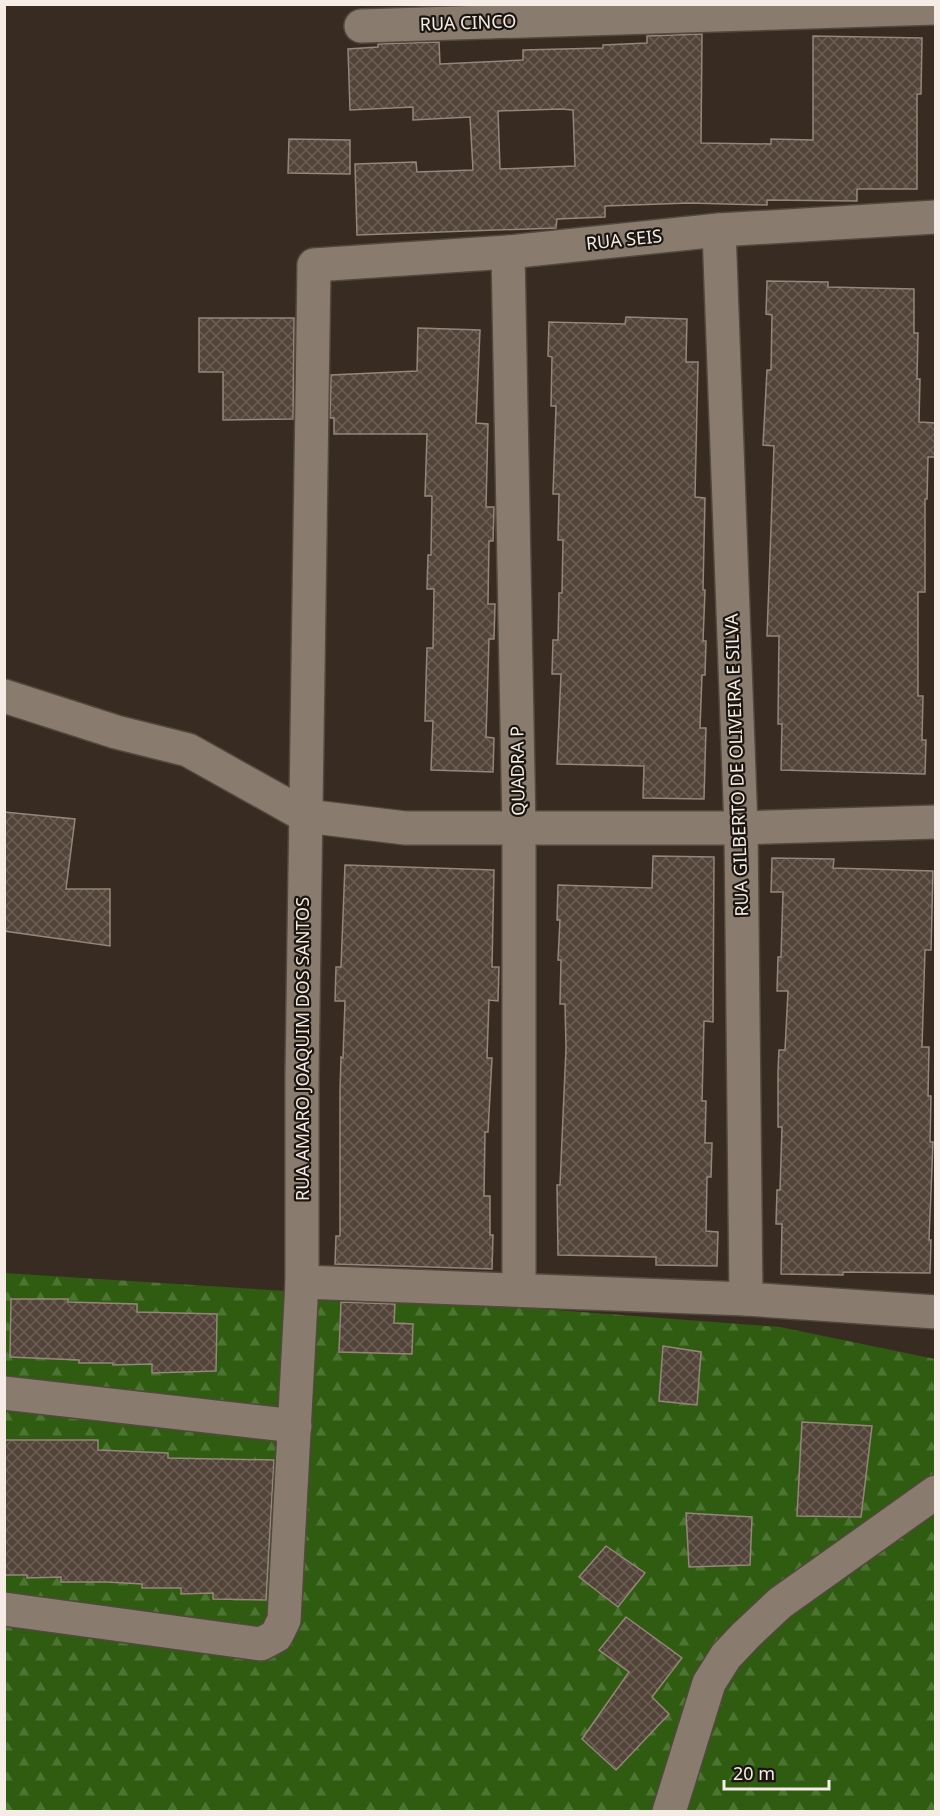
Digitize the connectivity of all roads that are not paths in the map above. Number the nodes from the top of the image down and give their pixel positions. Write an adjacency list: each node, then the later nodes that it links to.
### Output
1 (936, 8): 2 (street, RUA CINCO)
2 (361, 26)
3 (936, 217): 4 (street, RUA SEIS)
4 (719, 231): 5 (street, RUA SEIS); 11 (street, RUA GILBERTO DE OLIVEIRA E SILVA)
5 (508, 252): 6 (street, RUA SEIS); 10 (street, QUADRA P)
6 (314, 265): 8 (street, RUA AMARO JOAQUIM DOS SANTOS)
7 (4, 696): 8 (street)
8 (306, 816): 10 (street); 12 (street, RUA AMARO JOAQUIM DOS SANTOS)
9 (936, 822): 11 (street)
10 (519, 828): 11 (street); 13 (street, QUADRA P)
11 (741, 828): 14 (street, RUA GILBERTO DE OLIVEIRA E SILVA)
12 (302, 1282): 13 (street); 17 (street, RUA AMARO JOAQUIM DOS SANTOS)
13 (519, 1289): 14 (street)
14 (746, 1299): 15 (street)
15 (936, 1312)
16 (4, 1394): 17 (street)
17 (295, 1426): 19 (street, RUA AMARO JOAQUIM DOS SANTOS)
18 (936, 1492): 20 (street)
19 (4, 1610)
20 (669, 1812)

